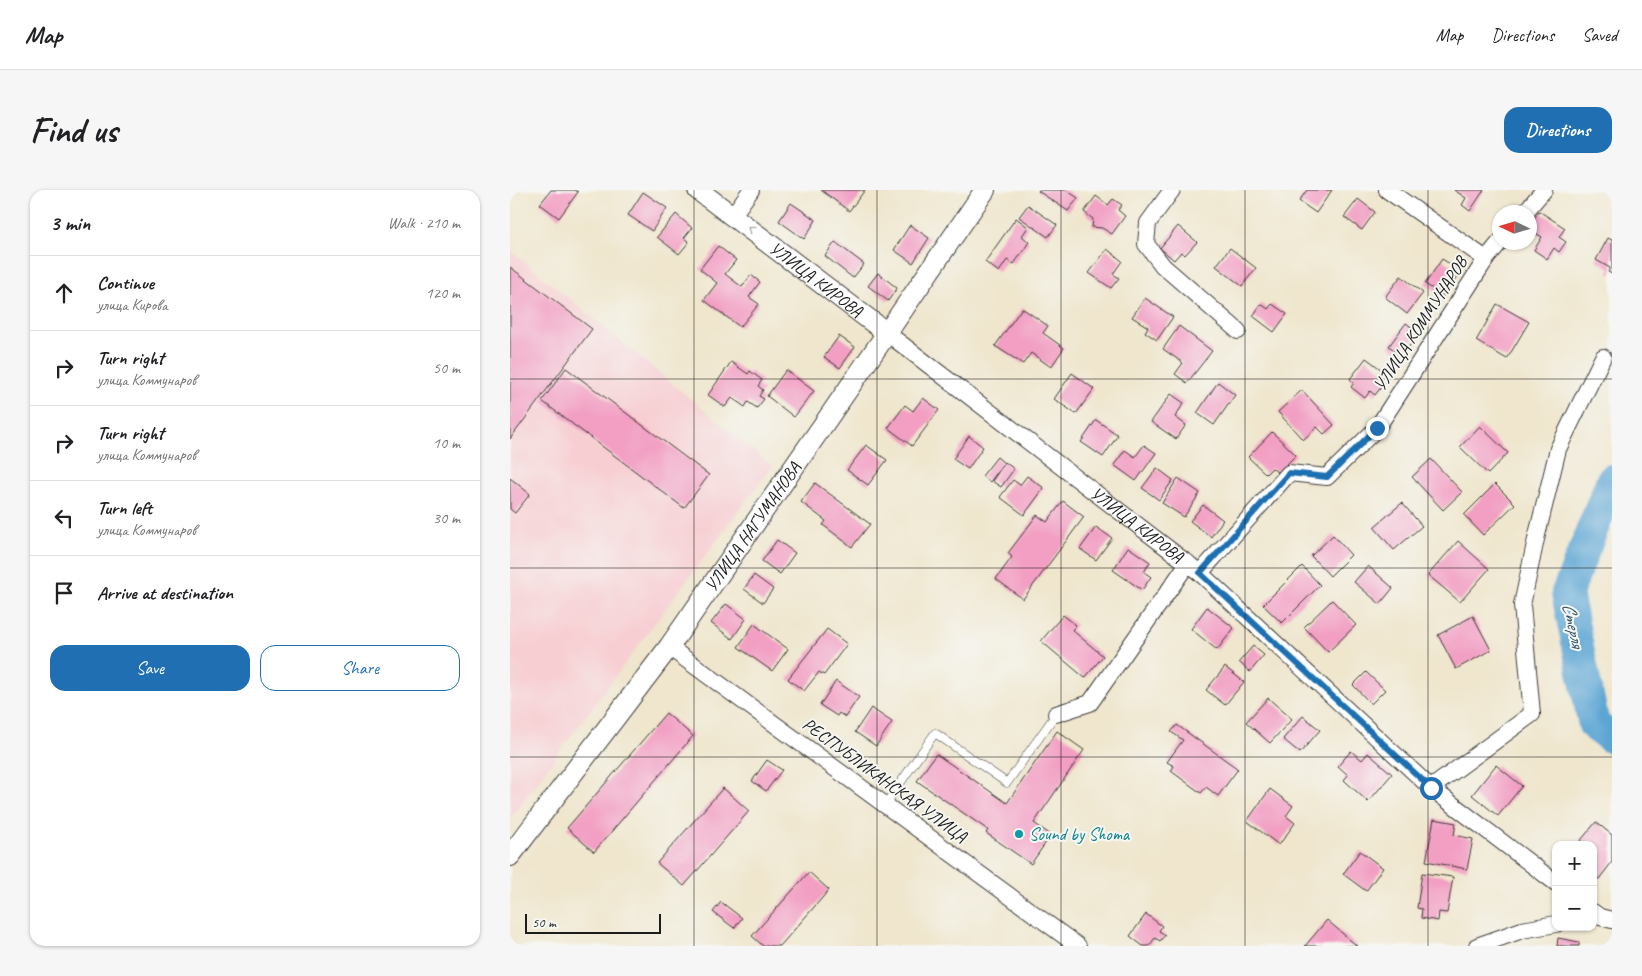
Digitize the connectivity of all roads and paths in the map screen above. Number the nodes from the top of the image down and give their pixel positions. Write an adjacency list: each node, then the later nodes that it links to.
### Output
1 (698, 190): 8 (street, УЛИЦА КИРОВА)
2 (751, 190): 8 (street)
3 (985, 190): 12 (street, УЛИЦА НАГУМАНОВА)
4 (1172, 190): 11 (street)
5 (1387, 190): 10 (street)
6 (1544, 190): 7 (street)
7 (1531, 205)
8 (733, 215): 12 (street, УЛИЦА КИРОВА, one-way to 8)
9 (1493, 250): 10 (street, УЛИЦА КОММУНАРОВ)
10 (1486, 259): 14 (street, УЛИЦА КОММУНАРОВ)
11 (1238, 331)
12 (887, 333): 14 (street, УЛИЦА КИРОВА); 15 (street, УЛИЦА НАГУМАНОВА)
13 (1603, 357): 17 (street)
14 (1194, 568): 16 (street, УЛИЦА КОММУНАРОВ); 17 (street, УЛИЦА КИРОВА)
15 (668, 647): 18 (street, РЕСПУБЛИКАНСКАЯ УЛИЦА); 19 (street, УЛИЦА НАГУМАНОВА)
16 (1056, 714): 18 (lane)
17 (1431, 788): 20 (street, УЛИЦА КИРОВА)
18 (885, 805): 22 (street, РЕСПУБЛИКАНСКАЯ УЛИЦА)
19 (510, 856)
20 (1552, 881)
21 (1552, 925): 23 (street)
22 (1078, 946)
23 (1477, 946)

